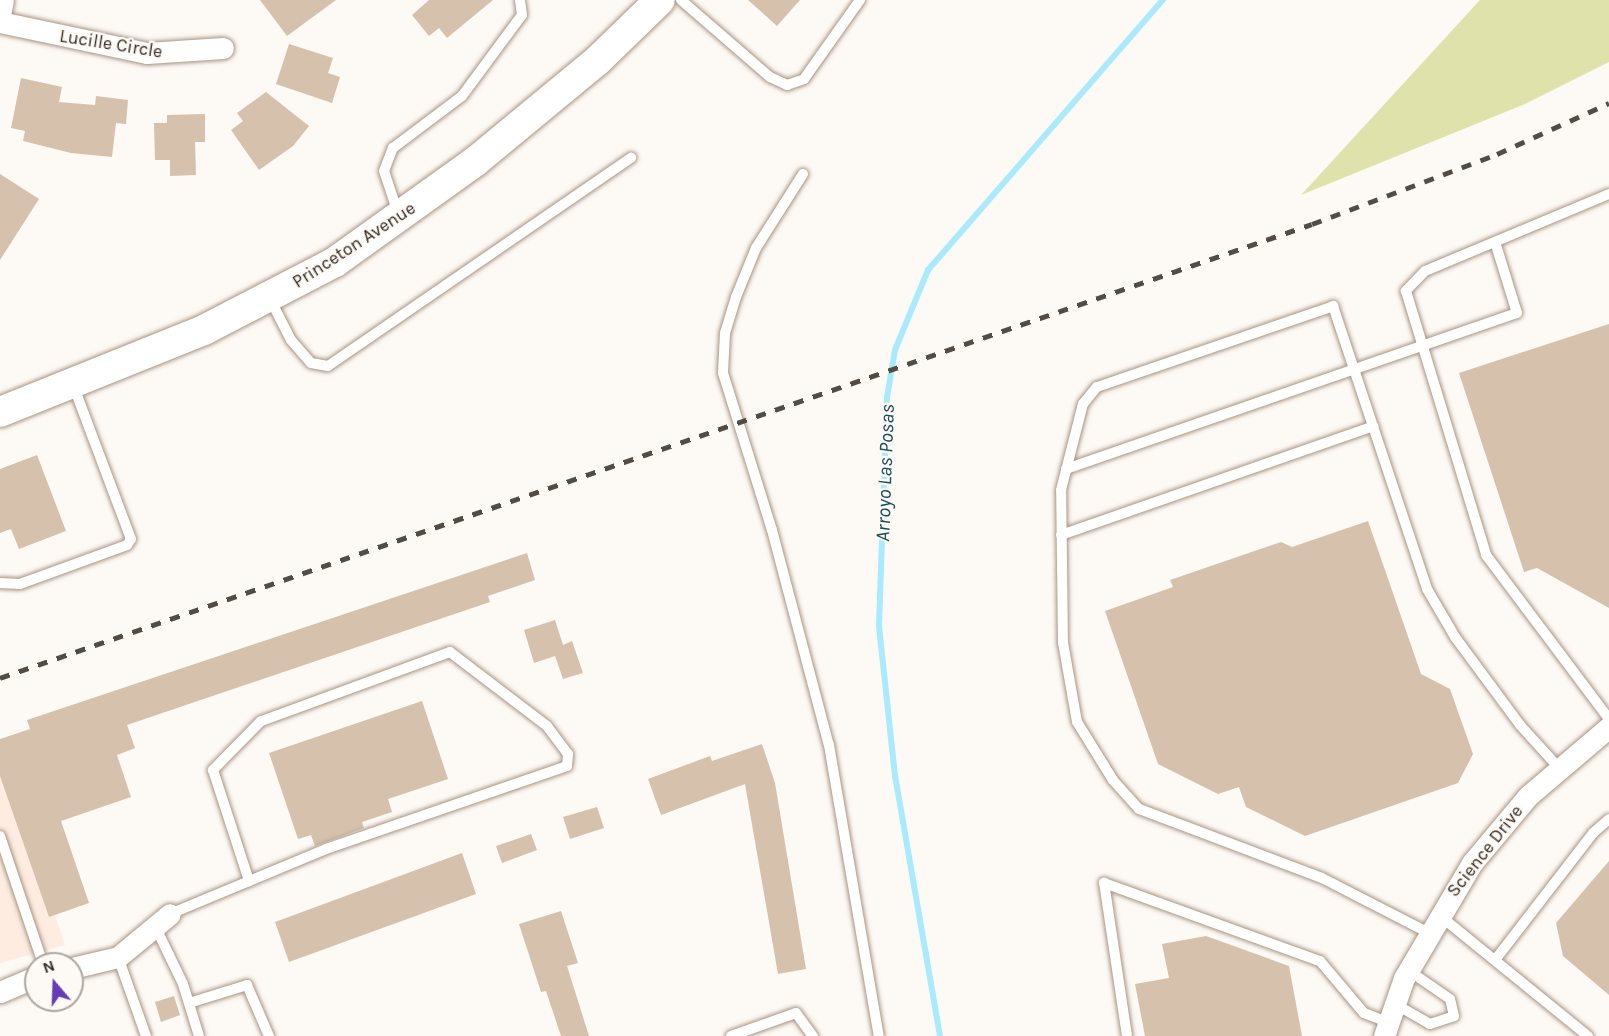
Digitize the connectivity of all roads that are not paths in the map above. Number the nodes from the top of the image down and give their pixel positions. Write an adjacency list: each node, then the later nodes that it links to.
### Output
1 (3, 0): 6 (street)
2 (520, 0): 12 (lane)
3 (660, 0): 12 (street, Princeton Avenue)
4 (681, 0): 5 (lane)
5 (860, 0)
6 (0, 15)
7 (0, 22): 8 (street, Lucille Circle)
8 (223, 48)
9 (631, 158): 14 (lane)
10 (803, 174): 46 (lane)
11 (1609, 194): 13 (lane)
12 (399, 219): 14 (street, Princeton Avenue)
13 (1495, 242): 15 (lane); 15 (lane)
14 (270, 298): 17 (street, Princeton Avenue)
15 (1423, 348): 16 (lane); 23 (lane)
16 (1356, 369): 19 (lane); 20 (lane); 20 (lane)
17 (73, 384): 18 (street, Princeton Avenue); 22 (lane)
18 (0, 412)
19 (1374, 426): 21 (lane); 25 (lane)
20 (1066, 469): 21 (lane)
21 (1061, 535): 31 (lane)
22 (0, 583)
23 (1609, 719)
24 (1609, 728): 25 (street, Science Drive)
25 (1559, 768): 29 (street, Science Drive)
26 (1609, 819): 34 (lane)
27 (0, 836): 32 (lane)
28 (249, 881): 28 (lane); 30 (lane)
29 (1439, 914): 31 (street, Science Drive); 34 (lane)
30 (162, 920): 33 (street); 39 (lane)
31 (1429, 933): 36 (street, Science Drive)
32 (39, 952)
33 (118, 957): 35 (street); 41 (lane)
34 (1495, 960): 48 (lane)
35 (84, 965)
36 (1408, 970): 40 (street, Science Drive); 40 (lane)
37 (24, 982): 38 (street)
38 (0, 992)
39 (189, 1003): 42 (lane); 43 (lane)
40 (1389, 1021): 47 (lane)
41 (146, 1036)
42 (199, 1036)
43 (268, 1036)
44 (731, 1036): 45 (lane)
45 (813, 1036)
46 (879, 1036)
47 (1127, 1036)
48 (1588, 1036)

